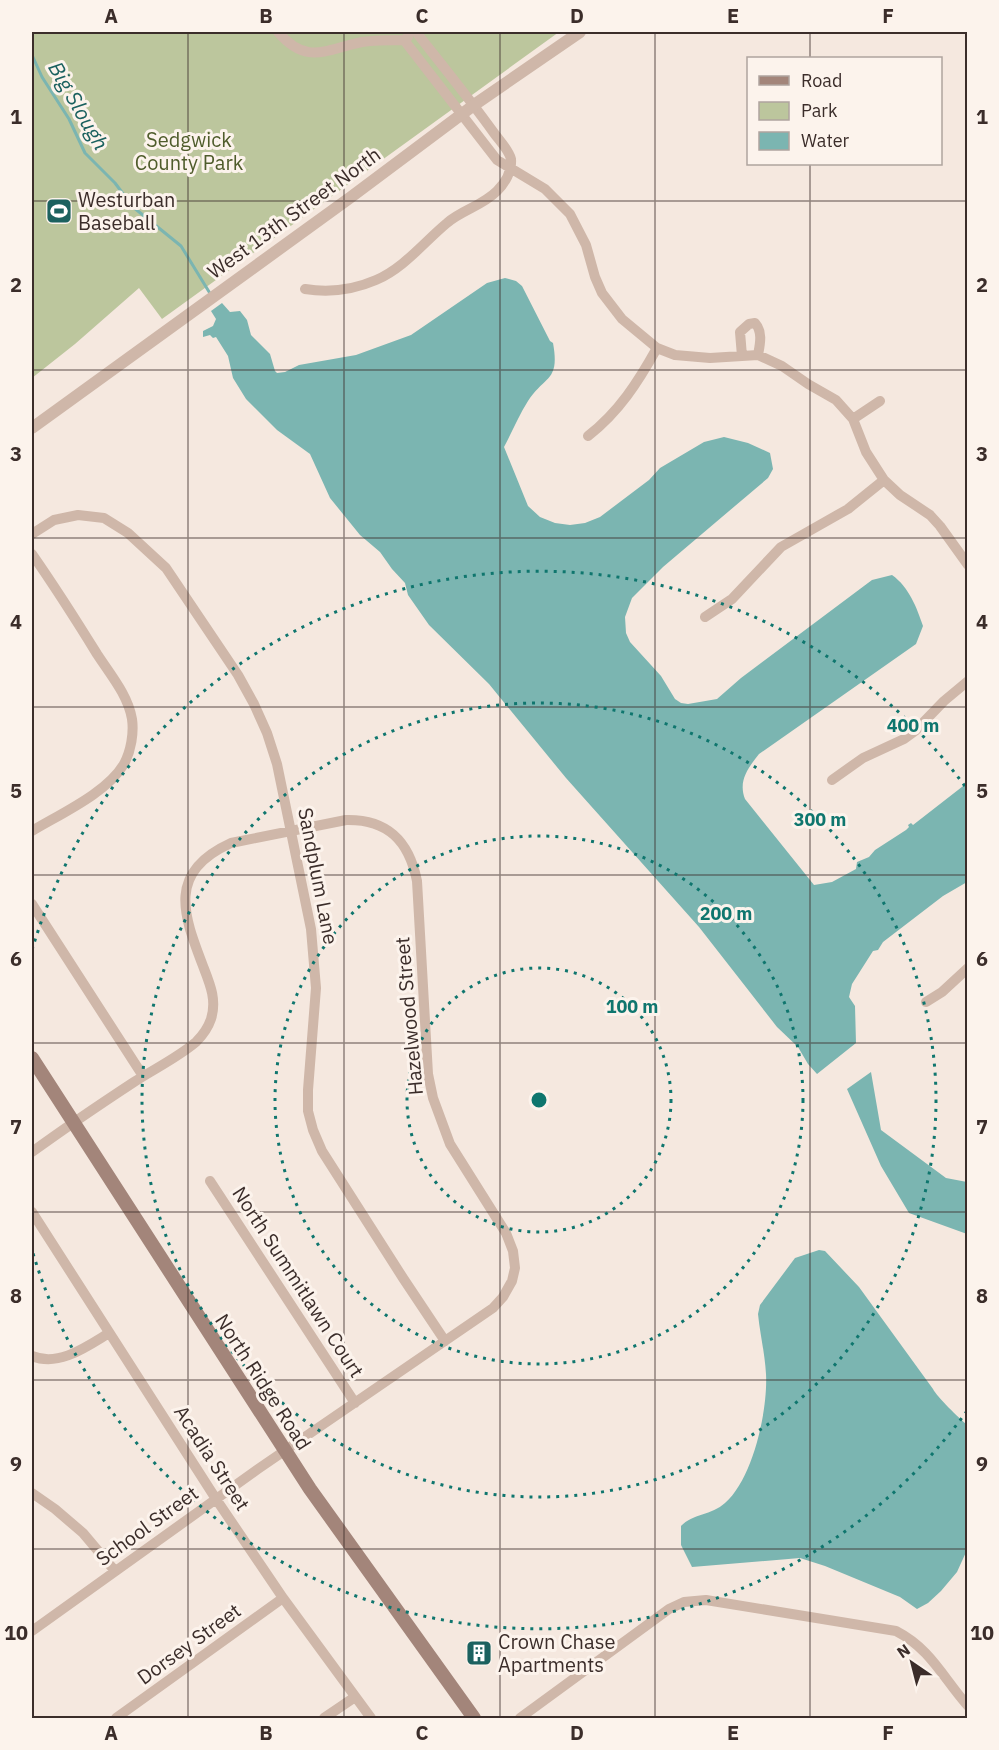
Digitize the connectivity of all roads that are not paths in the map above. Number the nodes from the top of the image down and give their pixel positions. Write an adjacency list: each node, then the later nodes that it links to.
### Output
1 (278, 32): 4 (street)
2 (415, 32): 4 (street); 5 (street)
3 (580, 32): 5 (street, West 13th Street North)
4 (404, 40): 6 (street)
5 (474, 105): 6 (street, West 13th Street North); 7 (street)
6 (460, 115): 7 (street); 14 (street, West 13th Street North)
7 (511, 168): 8 (street); 9 (street)
8 (305, 289)
9 (657, 348): 11 (street); 15 (street)
10 (758, 355): 11 (street); 11 (street); 13 (street)
11 (742, 356)
12 (880, 401): 13 (street)
13 (853, 419): 16 (street)
14 (32, 428)
15 (588, 436)
16 (884, 480): 19 (street); 20 (street)
17 (32, 534): 24 (street, Sandplum Lane)
18 (32, 554): 23 (street)
19 (968, 565)
20 (705, 617)
21 (968, 681): 22 (street)
22 (832, 780)
23 (32, 831)
24 (291, 831): 29 (street); 35 (street, Sandplum Lane); 35 (street, Hazelwood Street)
25 (32, 904): 29 (street)
26 (968, 968): 27 (street)
27 (926, 1002)
28 (32, 1058): 30 (main road, North Ridge Road)
29 (143, 1077): 30 (street)
30 (73, 1123): 31 (street); 38 (main road, North Ridge Road)
31 (32, 1152)
32 (210, 1181): 37 (street, North Summitlawn Court)
33 (32, 1212): 34 (street, Acadia Street)
34 (109, 1333): 36 (street); 40 (street, Acadia Street)
35 (445, 1341): 37 (street)
36 (32, 1356)
37 (355, 1403): 38 (street, School Street)
38 (284, 1450): 40 (street, School Street); 49 (main road, North Ridge Road)
39 (32, 1493): 41 (street)
40 (216, 1498): 41 (street, School Street); 42 (street, Acadia Street)
41 (115, 1571): 43 (street, School Street)
42 (283, 1598): 44 (street, Acadia Street); 46 (street, Dorsey Street)
43 (32, 1631)
44 (355, 1696): 47 (street); 48 (street, Acadia Street)
45 (968, 1706): 50 (street)
46 (116, 1719)
47 (324, 1719)
48 (371, 1719)
49 (474, 1719)
50 (520, 1719)

